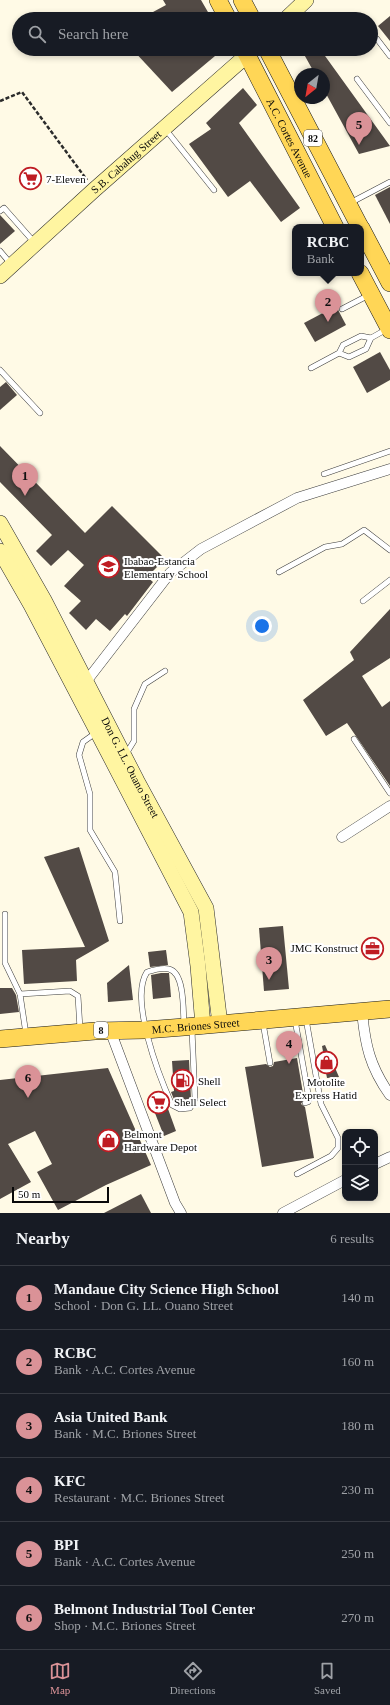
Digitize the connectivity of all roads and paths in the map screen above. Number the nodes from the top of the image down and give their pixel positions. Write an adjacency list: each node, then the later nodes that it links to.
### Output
1 (218, 0): 4 (main road)
2 (242, 0): 5 (main road)
3 (306, 0): 6 (street)
4 (224, 12)
5 (248, 12)
6 (293, 12)
7 (378, 40): 11 (lane)
8 (243, 56): 15 (street, S.B. Cabahug Street)
9 (250, 56): 21 (main road, A.C. Cortes Avenue / 82)
10 (271, 56): 20 (main road, A.C. Cortes Avenue / 82)
11 (390, 56)
12 (357, 79): 14 (lane)
13 (0, 102): 17 (path)
14 (390, 123)
15 (164, 128): 17 (street, S.B. Cabahug Street); 18 (lane)
16 (390, 182): 20 (lane)
17 (94, 190): 23 (street, S.B. Cabahug Street)
18 (214, 190)
19 (0, 211): 23 (lane)
20 (356, 220)
21 (334, 224)
22 (364, 235): 28 (main road, A.C. Cortes Avenue / 82)
23 (36, 244): 25 (street, S.B. Cabahug Street)
24 (0, 251): 25 (lane)
25 (12, 265): 26 (street, S.B. Cabahug Street)
26 (0, 276)
27 (362, 276): 29 (main road)
28 (390, 283)
29 (372, 294): 30 (lane); 31 (main road)
30 (342, 309)
31 (390, 329): 32 (lane)
32 (371, 338): 33 (lane); 33 (lane)
33 (339, 353): 34 (lane)
34 (311, 368)
35 (0, 370): 36 (lane)
36 (40, 413)
37 (390, 451): 39 (lane)
38 (390, 469): 48 (street)
39 (324, 474)
40 (0, 523): 46 (street, Don G. LL. Ouano Street)
41 (390, 550): 43 (lane)
42 (0, 551): 46 (street, Don G. LL. Ouano Street)
43 (279, 572)
44 (390, 580): 45 (lane)
45 (363, 601)
46 (52, 632): 48 (street, Don G. LL. Ouano Street); 49 (street, Don G. LL. Ouano Street)
47 (165, 671): 51 (lane)
48 (85, 683): 51 (street, Don G. LL. Ouano Street)
49 (97, 731): 52 (street, Don G. LL. Ouano Street); 57 (lane)
50 (354, 739): 53 (lane)
51 (124, 756): 52 (street, Don G. LL. Ouano Street)
52 (131, 784): 63 (street, Don G. LL. Ouano Street); 64 (street, Don G. LL. Ouano Street)
53 (390, 794)
54 (390, 806): 55 (street)
55 (342, 837)
56 (5, 914): 58 (lane)
57 (120, 921)
58 (20, 994): 67 (lane); 68 (lane)
59 (390, 1009): 60 (main road, M.C. Briones Street / 8)
60 (362, 1012): 61 (main road, M.C. Briones Street / 8); 71 (street)
61 (300, 1017): 62 (main road, M.C. Briones Street / 8); 72 (lane); 75 (lane)
62 (262, 1020): 63 (main road, M.C. Briones Street / 8); 70 (lane)
63 (220, 1024): 64 (main road, M.C. Briones Street / 8)
64 (193, 1026): 66 (main road, M.C. Briones Street / 8); 66 (lane); 66 (lane)
65 (110, 1030): 66 (main road, M.C. Briones Street / 8); 67 (main road, M.C. Briones Street / 8); 77 (street)
66 (145, 1030)
67 (80, 1032): 68 (main road, M.C. Briones Street / 8)
68 (27, 1037): 69 (main road, M.C. Briones Street / 8)
69 (0, 1039)
70 (270, 1063)
71 (390, 1095)
72 (305, 1103)
73 (390, 1157): 74 (street)
74 (378, 1163)
75 (297, 1174)
76 (342, 1182): 78 (street)
77 (181, 1213)
78 (283, 1213)

